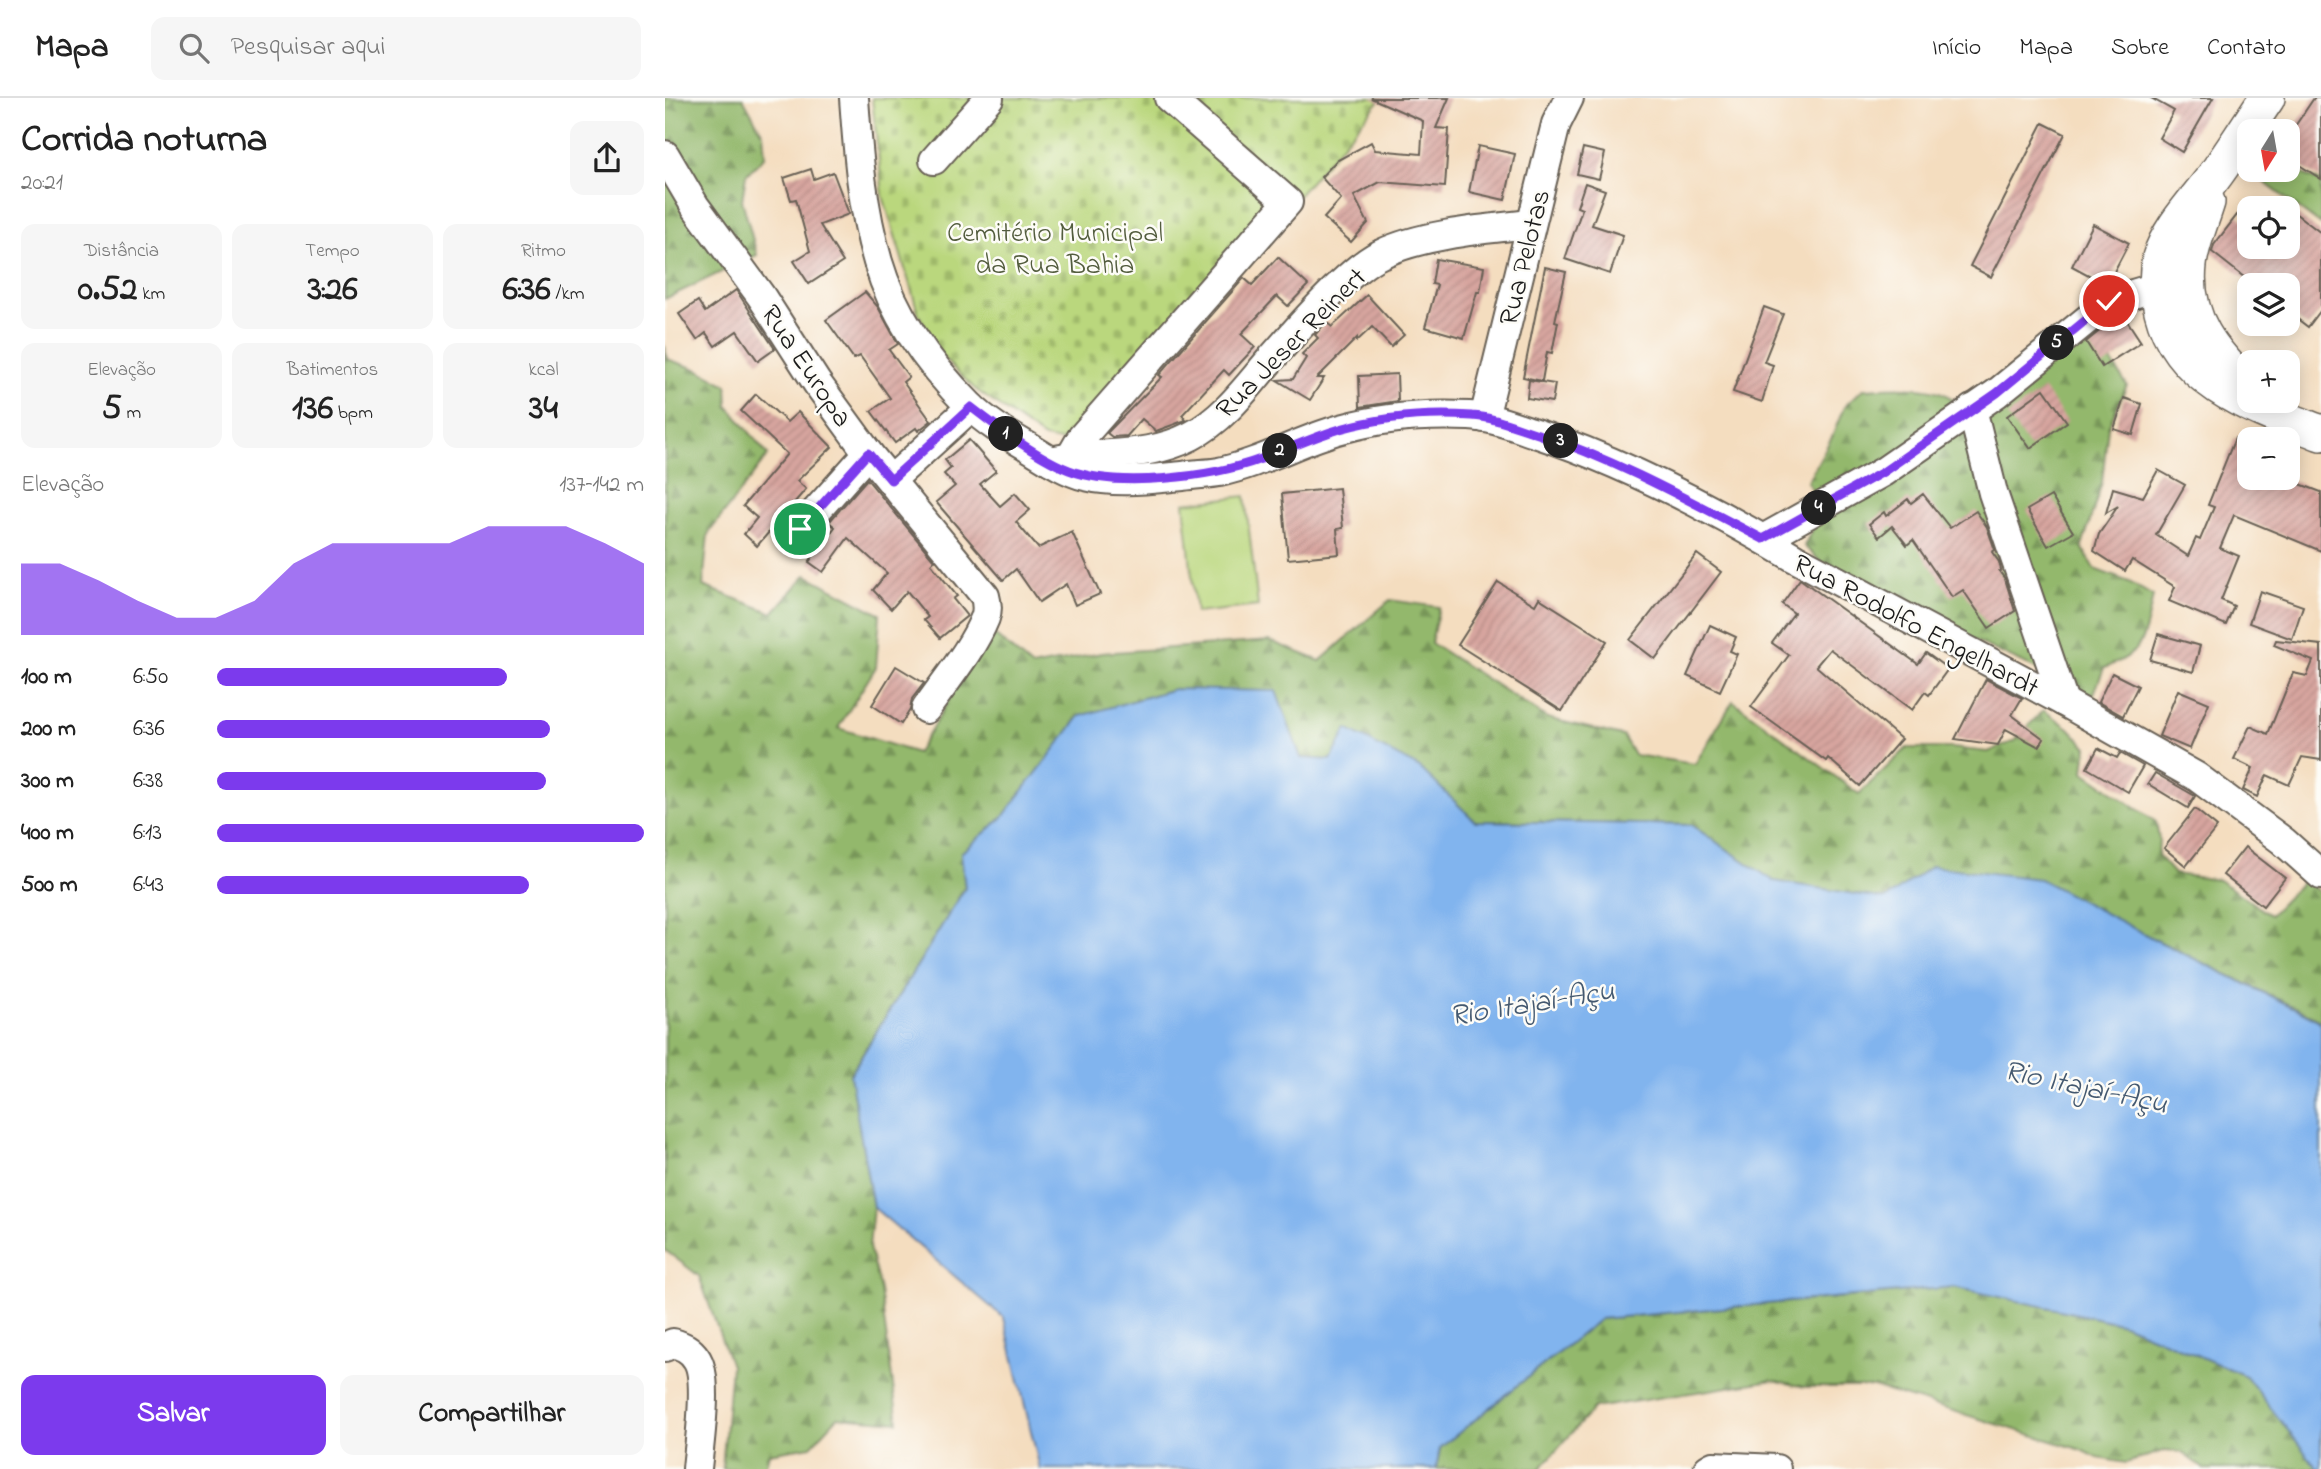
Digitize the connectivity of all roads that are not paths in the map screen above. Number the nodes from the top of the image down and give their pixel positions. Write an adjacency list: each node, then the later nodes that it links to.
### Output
1 (854, 98): 15 (street, Rua Rodolfo Engelhardt)
2 (989, 98): 7 (street)
3 (1169, 98): 21 (street)
4 (1569, 98): 9 (street, Rua Pelotas)
5 (2267, 98): 8 (main road)
6 (665, 155): 20 (street, Rua Europa)
7 (934, 160)
8 (2217, 172): 10 (main road); 11 (main road)
9 (1531, 224): 18 (street, Rua Pelotas); 21 (street, Rua Jeser Reinert)
10 (2192, 250): 11 (main road); 12 (main road)
11 (2156, 287): 12 (main road); 14 (main road); 16 (street)
12 (2192, 312): 13 (main road)
13 (2237, 375)
14 (2237, 398)
15 (971, 407): 21 (street, Rua Rodolfo Engelhardt); 22 (street)
16 (1972, 409): 24 (street); 25 (street)
17 (2280, 413): 19 (main road)
18 (1484, 418): 21 (street, Rua Rodolfo Engelhardt); 24 (street, Rua Rodolfo Engelhardt)
19 (2321, 433)
20 (868, 453): 22 (street, Rua Europa); 23 (street)
21 (1061, 458)
22 (891, 480): 26 (street, Rua Europa)
23 (800, 529)
24 (1763, 539): 25 (street, Rua Rodolfo Engelhardt)
25 (2064, 702): 27 (street, Rua Rodolfo Engelhardt)
26 (926, 709)
27 (2321, 875)
28 (676, 1347): 29 (street)
29 (697, 1469)
30 (1707, 1469): 31 (street)
31 (1776, 1469)

